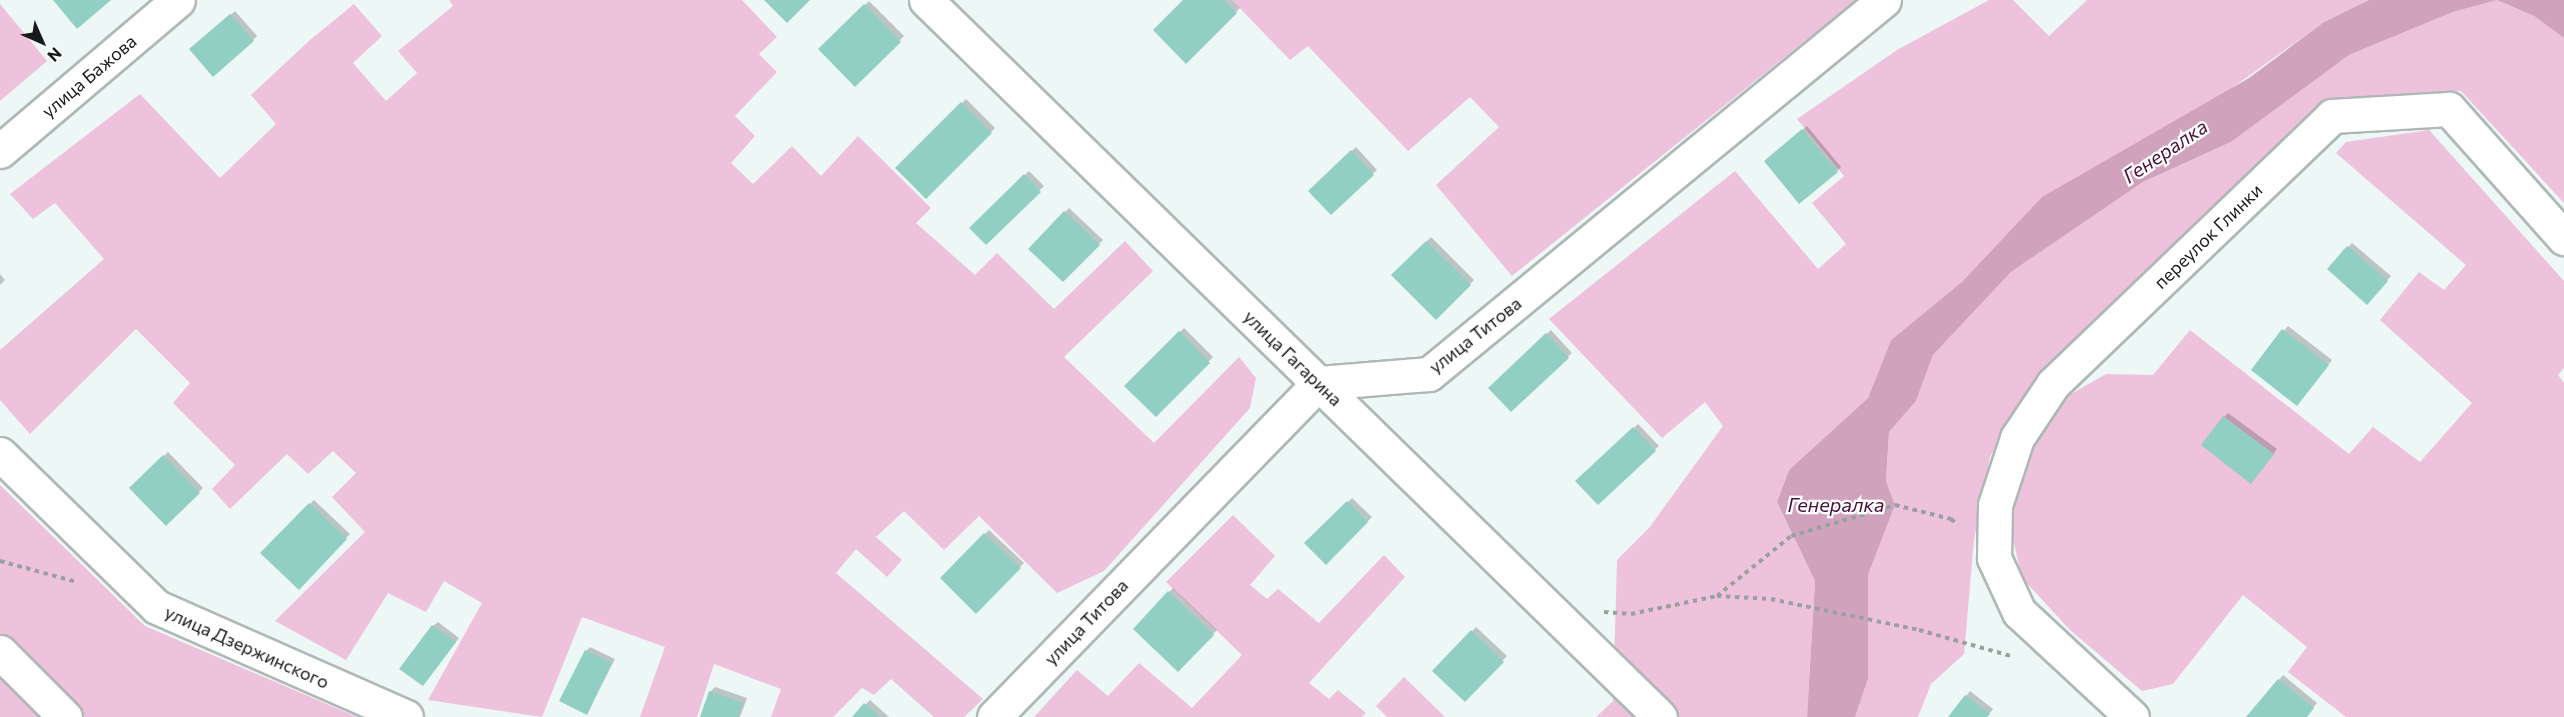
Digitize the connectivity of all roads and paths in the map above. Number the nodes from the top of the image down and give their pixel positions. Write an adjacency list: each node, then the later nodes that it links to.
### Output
1 (178, 0): 4 (street, улица Бажова)
2 (926, 0): 6 (street, улица Гагарина)
3 (1884, 0): 6 (street, улица Титова)
4 (0, 152)
5 (2564, 238): 8 (street, переулок Глинки)
6 (1318, 383): 10 (street, улица Гагарина); 15 (street, улица Титова)
7 (0, 454): 14 (street, улица Дзержинского)
8 (1994, 558): 9 (path); 12 (street, переулок Глинки)
9 (1717, 596): 10 (path); 12 (path)
10 (1548, 607): 16 (street, улица Гагарина)
11 (0, 652): 13 (street)
12 (2061, 653): 17 (street)
13 (65, 717)
14 (406, 717)
15 (994, 717)
16 (1660, 717)
17 (2132, 717)

